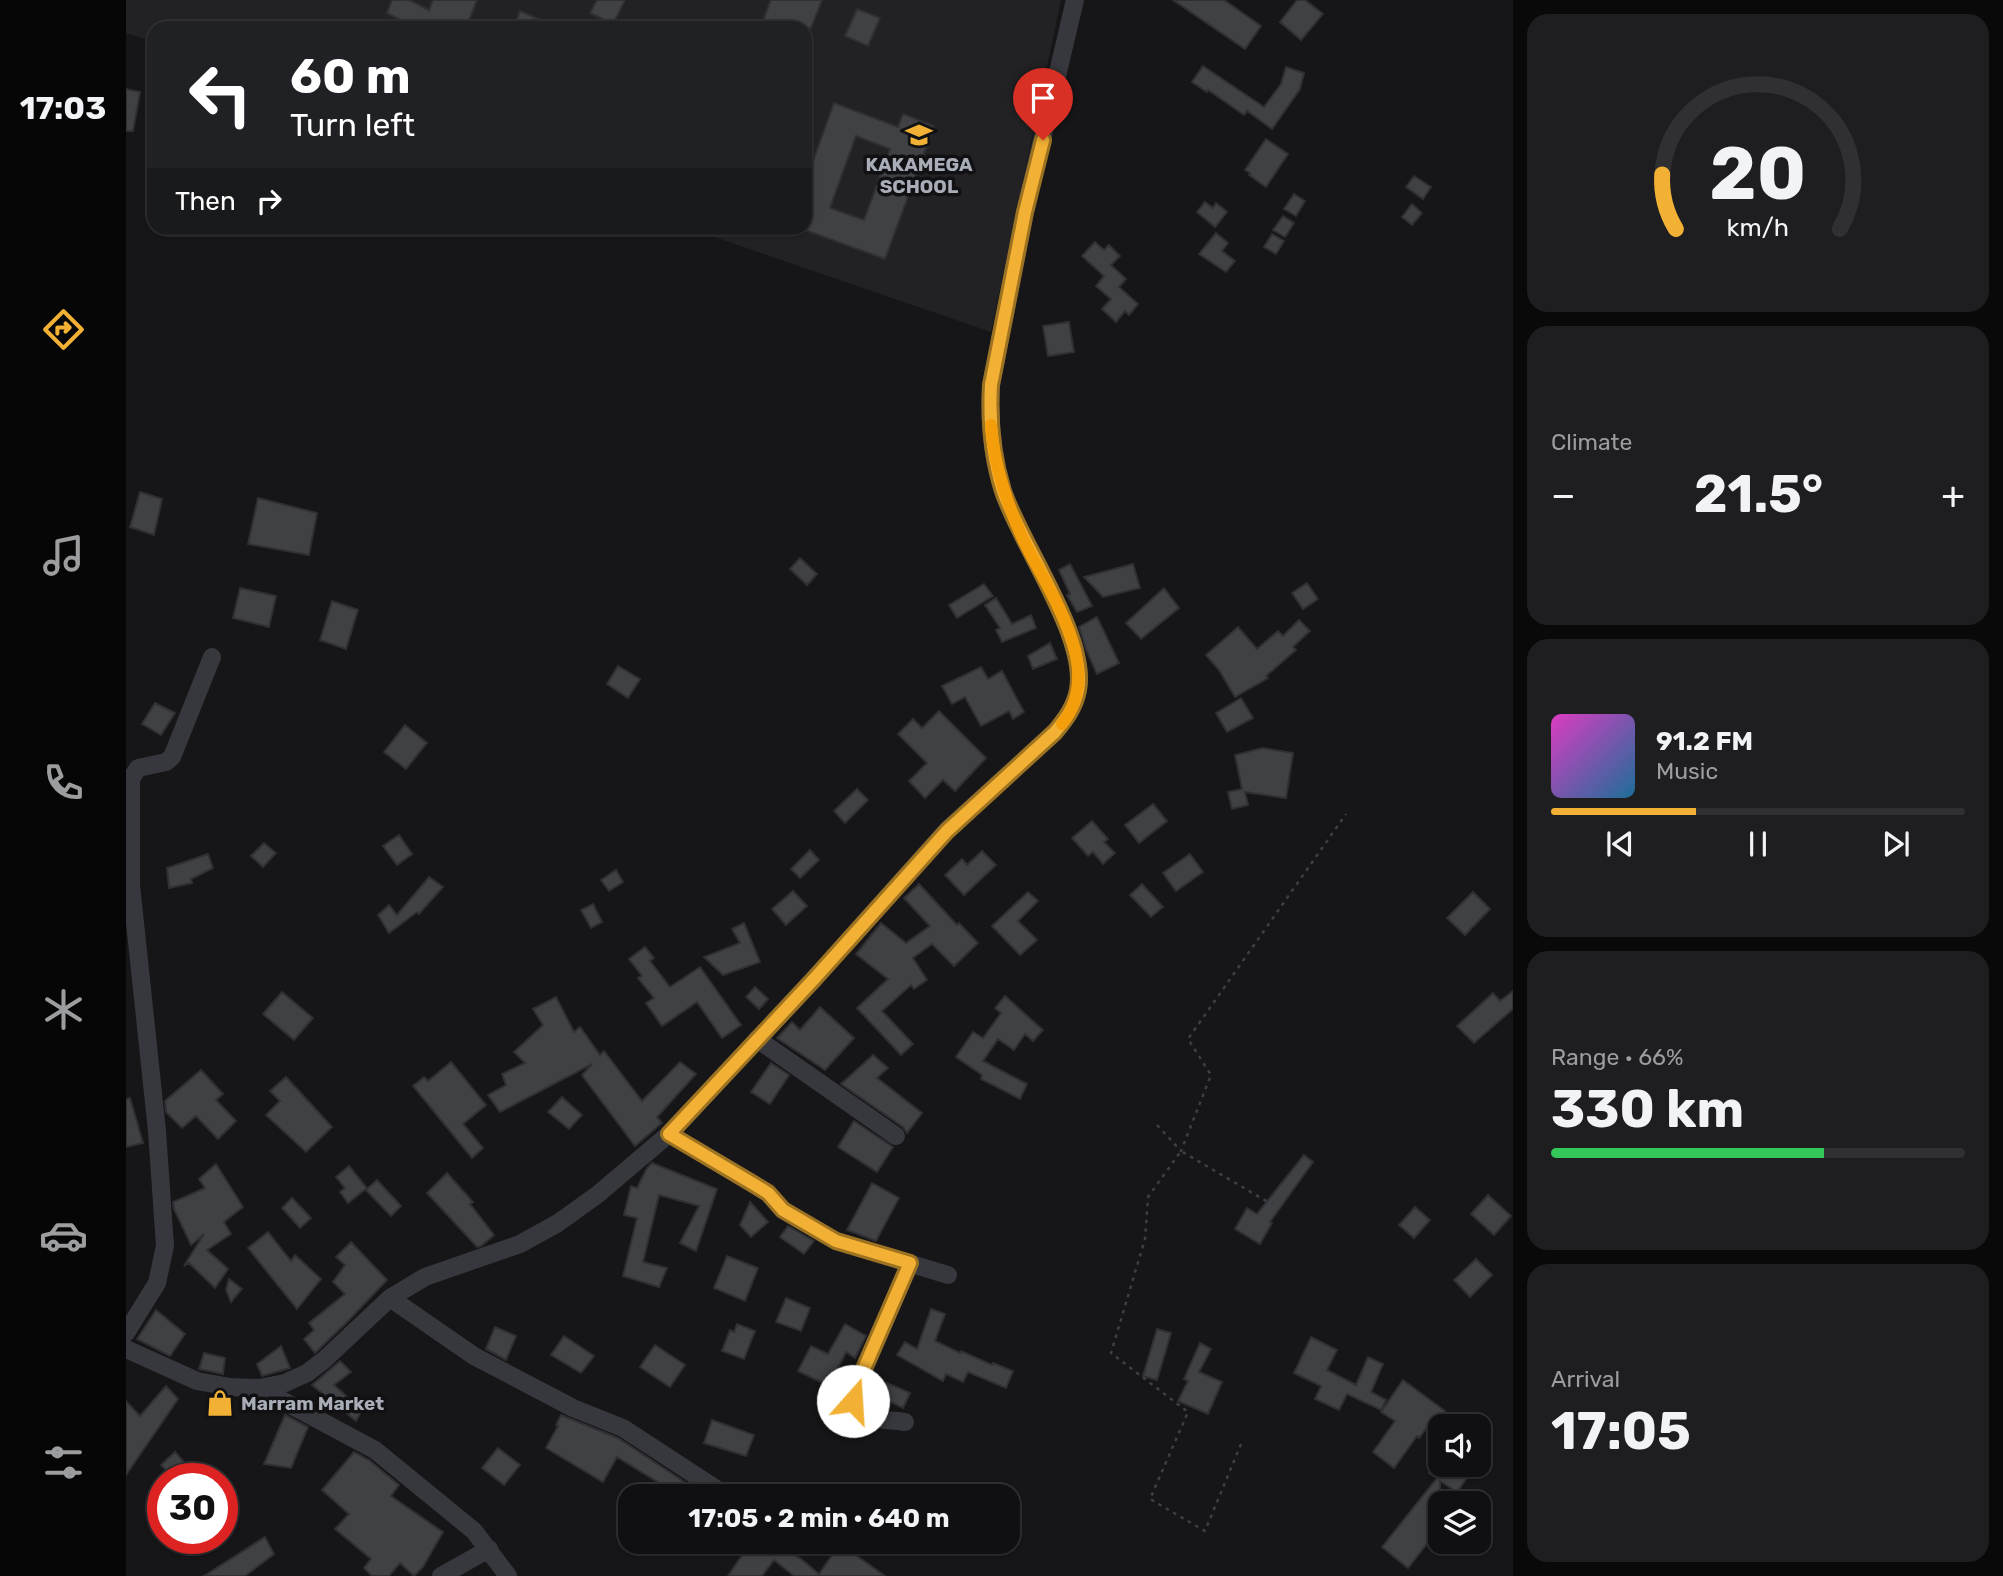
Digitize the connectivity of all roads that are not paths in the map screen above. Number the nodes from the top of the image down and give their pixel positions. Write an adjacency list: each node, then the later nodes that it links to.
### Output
1 (1075, 0): 5 (street)
2 (212, 657): 4 (street)
3 (126, 963): 4 (street)
4 (140, 981): 11 (street)
5 (757, 1040): 6 (street); 7 (street)
6 (669, 1134): 8 (street); 10 (street)
7 (896, 1136)
8 (910, 1263): 9 (street); 14 (street)
9 (948, 1275)
10 (390, 1297): 13 (street); 15 (street)
11 (126, 1333)
12 (126, 1349): 13 (street)
13 (259, 1388): 16 (street)
14 (905, 1423)
15 (709, 1484)
16 (489, 1549): 17 (street); 18 (street)
17 (441, 1576)
18 (508, 1576)

